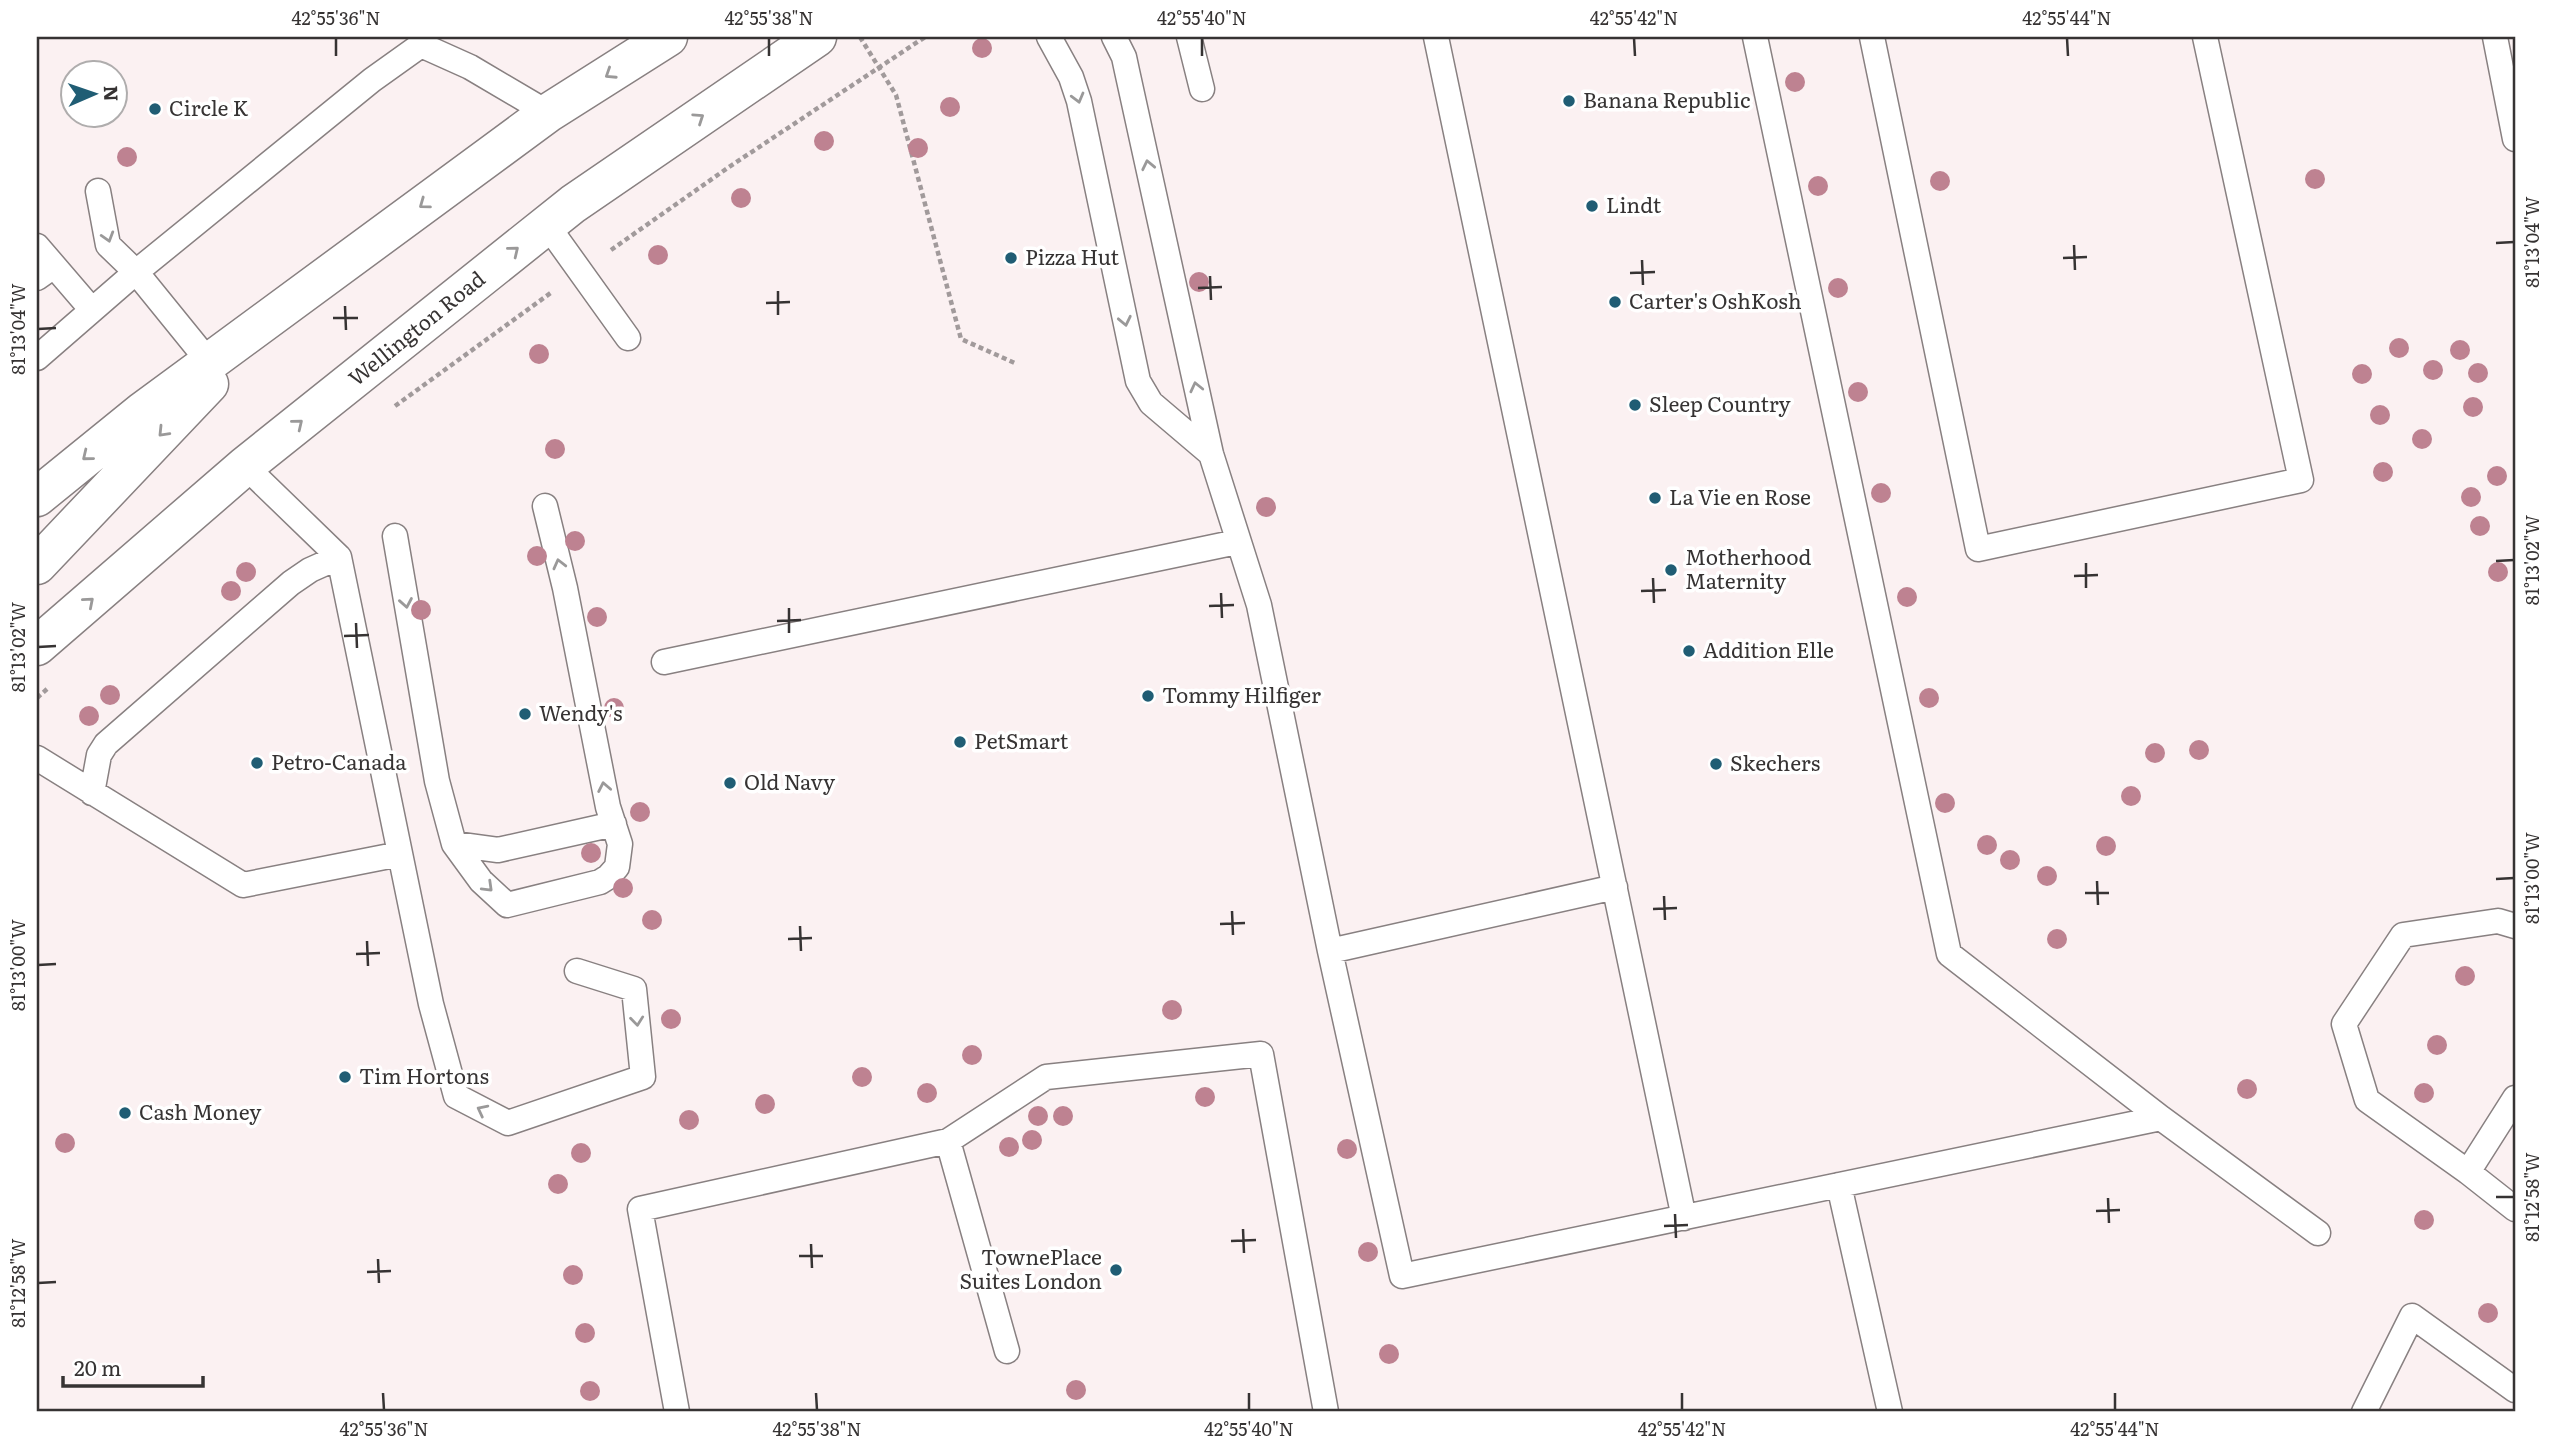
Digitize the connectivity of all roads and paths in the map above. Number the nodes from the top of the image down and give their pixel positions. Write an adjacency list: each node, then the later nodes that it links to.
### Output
1 (667, 37): 16 (main road, one-way to 16)
2 (817, 37): 19 (main road, Wellington Road, one-way to 2)
3 (860, 37): 14 (path)
4 (925, 37): 14 (path)
5 (1049, 37): 31 (lane, one-way to 31)
6 (1114, 37): 31 (lane, one-way to 6)
7 (1189, 37): 15 (lane)
8 (1436, 37): 48 (lane)
9 (1755, 37): 53 (lane)
10 (1872, 37): 11 (lane)
11 (2205, 37)
12 (2495, 37): 17 (lane)
13 (417, 39): 16 (lane); 23 (lane)
14 (879, 67): 21 (path); 29 (path)
15 (1202, 89)
16 (548, 113): 25 (main road, one-way to 25)
17 (2515, 139)
18 (98, 191): 23 (lane, one-way to 23)
19 (547, 225): 21 (lane); 32 (main road, Wellington Road, one-way to 19)
20 (37, 246): 22 (lane)
21 (580, 271): 26 (lane); 30 (path)
22 (46, 272): 24 (lane)
23 (136, 272): 24 (lane); 28 (lane)
24 (92, 310): 27 (lane)
25 (278, 312): 28 (main road); 38 (main road, one-way to 38)
26 (628, 338)
27 (37, 358)
28 (209, 362): 33 (main road, one-way to 33)
29 (1017, 364)
30 (394, 407)
31 (1211, 454): 36 (lane)
32 (245, 466): 37 (lane); 39 (main road, Wellington Road, one-way to 32)
33 (37, 497)
34 (545, 506): 45 (lane, one-way to 34)
35 (395, 536): 46 (lane, one-way to 46)
36 (1237, 541): 40 (lane); 50 (lane)
37 (340, 557): 44 (lane); 47 (lane)
38 (37, 565)
39 (37, 646)
40 (664, 662)
41 (57, 680): 42 (path)
42 (37, 698)
43 (37, 758): 44 (lane)
44 (92, 793): 47 (lane)
45 (614, 824): 46 (lane); 46 (lane, one-way to 45)
46 (454, 844)
47 (400, 854): 51 (lane, one-way to 47)
48 (1615, 887): 50 (lane); 58 (lane)
49 (2515, 926): 55 (lane)
50 (1330, 951): 58 (lane)
51 (577, 971)
52 (2515, 1098): 55 (lane)
53 (2161, 1118): 56 (lane); 59 (lane)
54 (948, 1141): 60 (lane); 62 (lane); 63 (lane)
55 (2468, 1172): 57 (lane)
56 (1839, 1185): 58 (lane); 64 (lane)
57 (2515, 1209)
58 (1684, 1218)
59 (2318, 1233)
60 (1007, 1351)
61 (2515, 1390): 65 (lane)
62 (677, 1412)
63 (1326, 1412)
64 (1889, 1412)
65 (2364, 1412)

